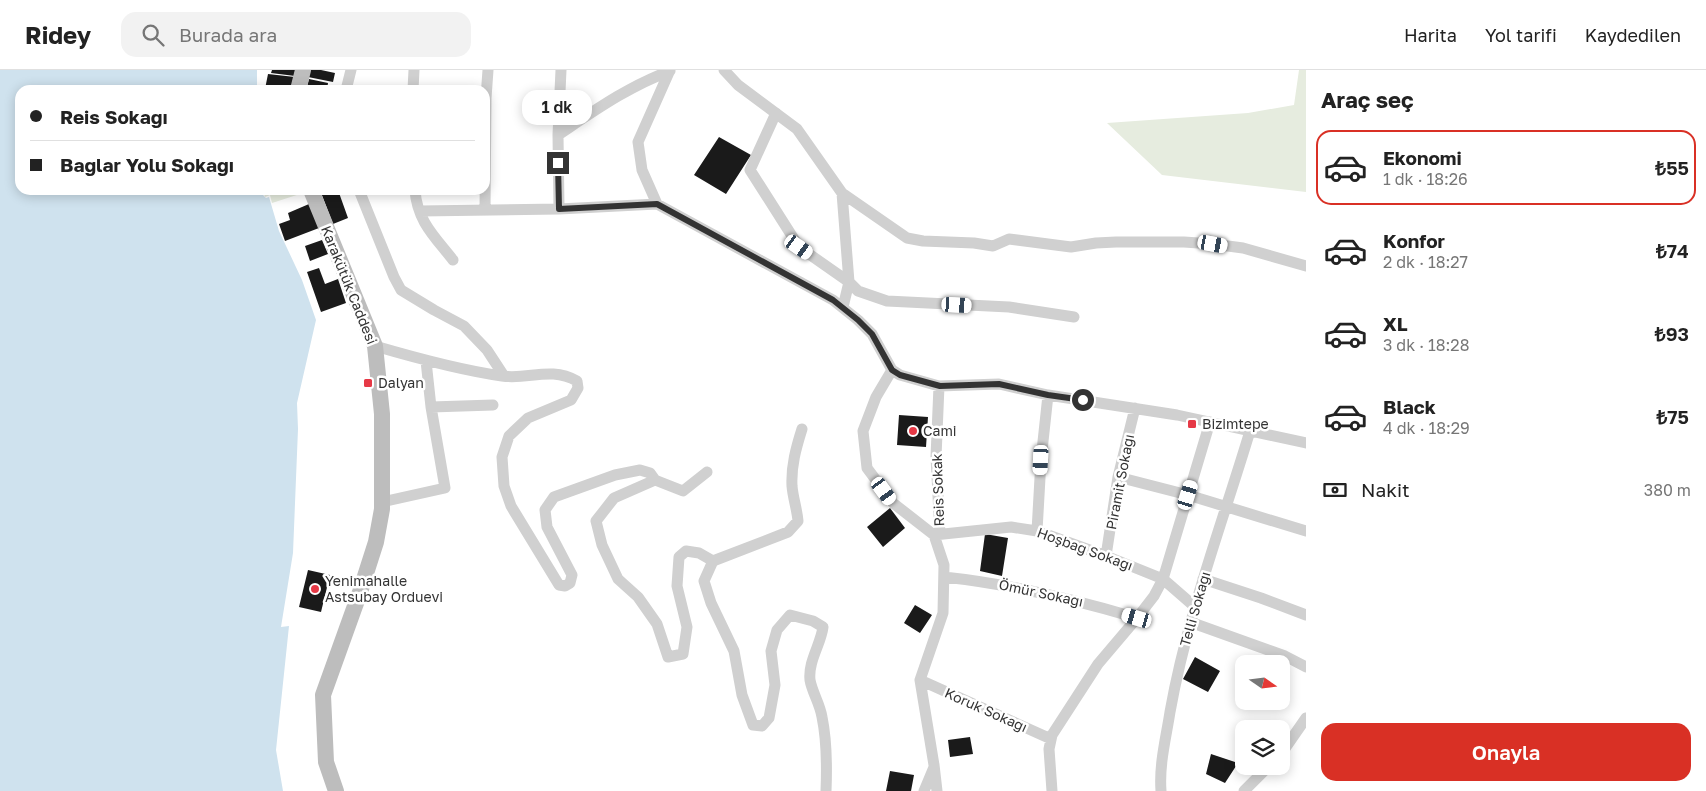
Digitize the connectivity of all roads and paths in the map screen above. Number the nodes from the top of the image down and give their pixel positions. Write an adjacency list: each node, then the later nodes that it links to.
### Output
1 (303, 70): 8 (main road)
2 (351, 70): 9 (street)
3 (414, 70): 10 (street)
4 (488, 70): 11 (street)
5 (561, 70): 13 (street)
6 (724, 70): 12 (street)
7 (670, 71): 13 (street); 19 (street)
8 (299, 85)
9 (347, 85)
10 (414, 85)
11 (487, 85)
12 (776, 114): 14 (street); 25 (street)
13 (558, 135): 20 (street)
14 (842, 193): 24 (street); 25 (street)
15 (313, 195): 28 (main road, Karakütük Caddesi)
16 (361, 195): 31 (street)
17 (416, 195): 22 (street)
18 (485, 195): 21 (street)
19 (657, 204): 20 (street); 26 (street)
20 (559, 209): 21 (street)
21 (485, 210): 22 (street)
22 (420, 211): 23 (street)
23 (453, 260)
24 (1306, 266)
25 (849, 282): 26 (street); 27 (street)
26 (843, 307): 30 (street)
27 (1074, 317)
28 (374, 346): 29 (street); 45 (main road, Karakütük Caddesi)
29 (426, 361): 31 (street); 35 (street)
30 (892, 370): 32 (street); 49 (street)
31 (504, 376): 43 (street)
32 (940, 386): 33 (street); 49 (street, Reis Sokak)
33 (1048, 395): 36 (street); 47 (street)
34 (493, 405): 35 (street)
35 (431, 408): 45 (street)
36 (1135, 408): 37 (street); 42 (street, Piramit Sokağı)
37 (1210, 422): 39 (street); 44 (street)
38 (802, 428): 51 (street)
39 (1250, 431): 40 (street); 46 (street, Telli Sokağı)
40 (1306, 443)
41 (707, 472): 43 (street)
42 (1118, 477): 44 (street); 50 (street, Piramit Sokağı)
43 (655, 480): 51 (street)
44 (1188, 495): 46 (street); 53 (street)
45 (382, 502): 66 (main road, Karakütük Caddesi)
46 (1227, 506): 48 (street); 54 (street, Telli Sokağı)
47 (1037, 531): 49 (street, Hoşbağ Sokağı); 50 (street, Hoşbağ Sokağı)
48 (1306, 532)
49 (937, 534): 52 (street, Reis Sokak)
50 (1106, 556): 53 (street, Hoşbağ Sokağı)
51 (713, 561): 67 (street)
52 (944, 577): 57 (street, Ömür Sokağı); 60 (street, Reis Sokak)
53 (1163, 579): 55 (street, Hoşbağ Sokağı); 57 (street)
54 (1203, 579): 55 (street, Telli Sokağı); 56 (street)
55 (1194, 606): 58 (street, Telli Sokağı)
56 (1306, 615)
57 (1137, 618): 62 (street)
58 (1190, 622): 59 (street); 71 (street, Telli Sokağı)
59 (1306, 667)
60 (920, 680): 62 (street, Koruk Sokağı); 64 (street)
61 (1306, 718): 63 (street)
62 (1051, 740): 70 (street)
63 (1290, 741)
64 (934, 765): 68 (street); 69 (street)
65 (1260, 775): 72 (street)
66 (336, 791)
67 (826, 791)
68 (924, 791)
69 (937, 791)
70 (1052, 791)
71 (1161, 791)
72 (1244, 791)

